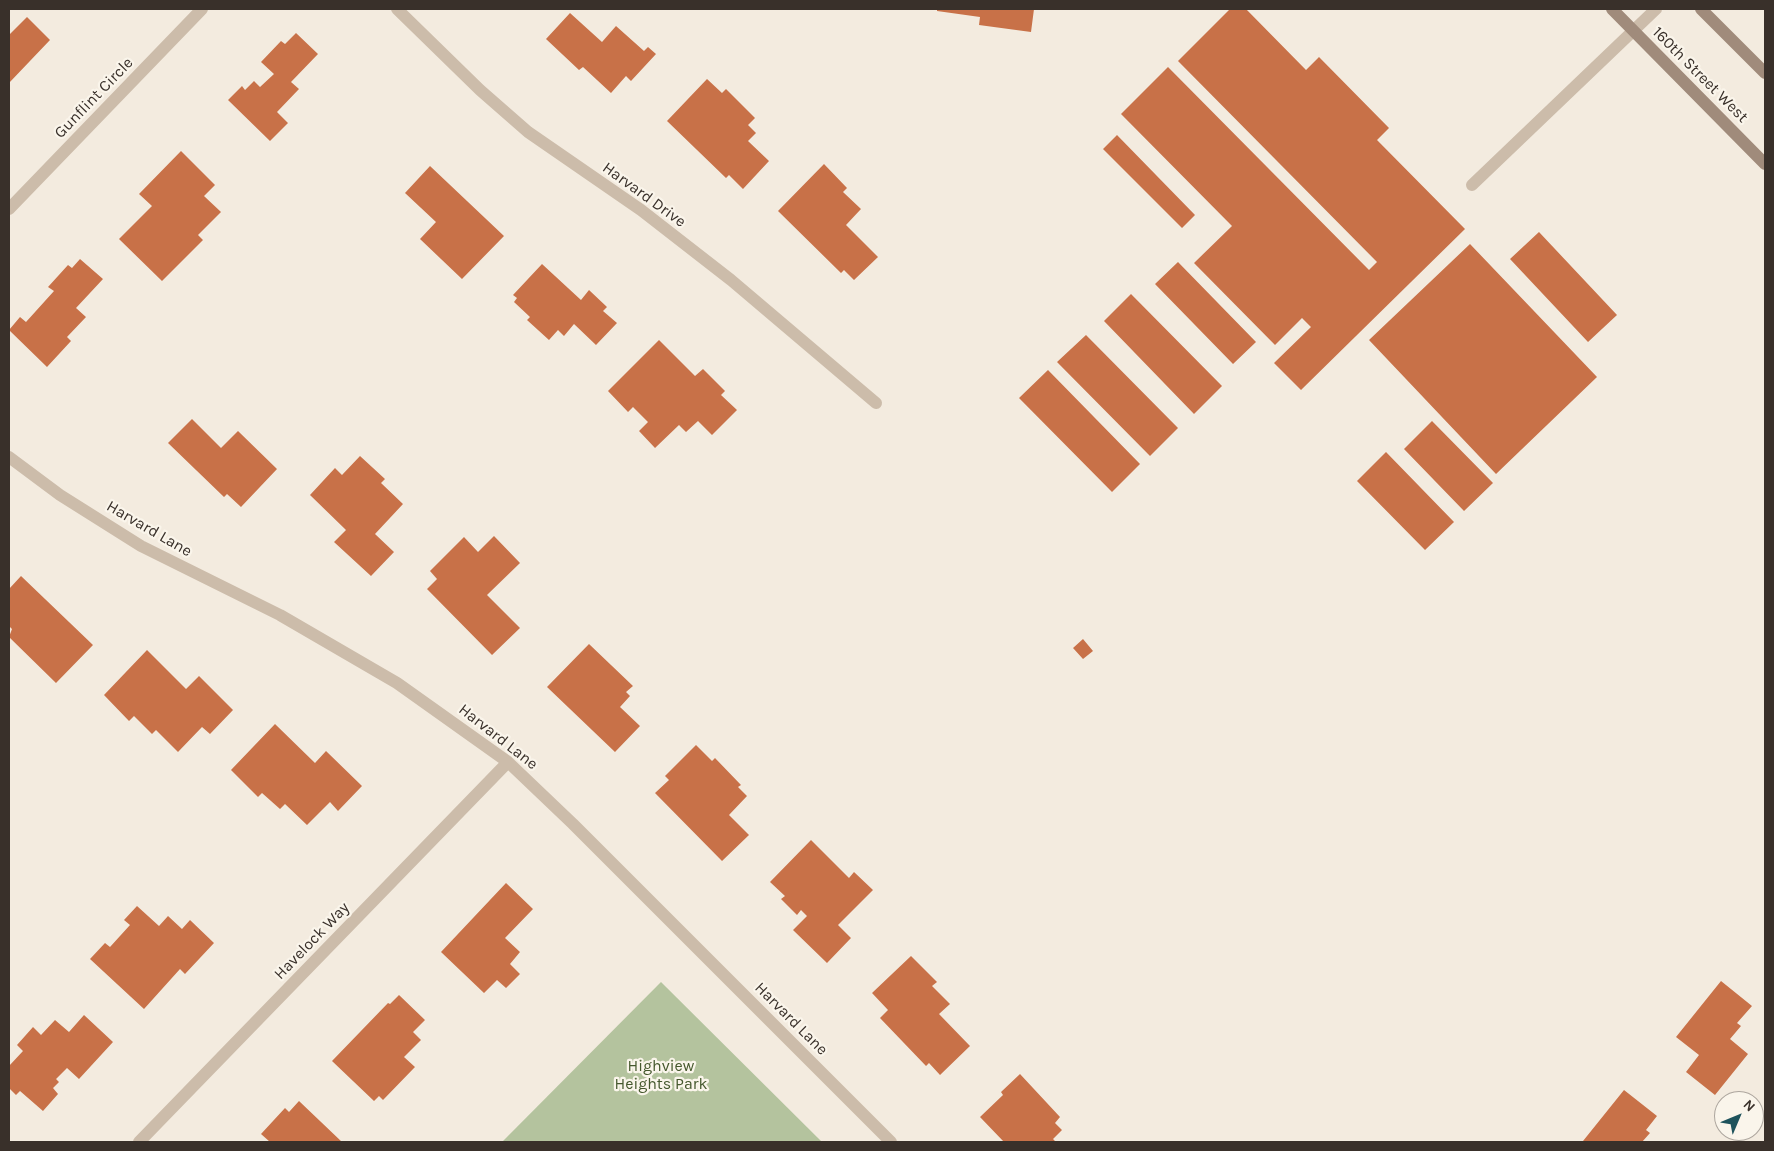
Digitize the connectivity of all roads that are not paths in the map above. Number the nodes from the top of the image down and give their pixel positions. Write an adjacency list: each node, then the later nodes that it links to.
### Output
1 (202, 9): 10 (street, Gunflint Circle)
2 (397, 9): 11 (street, Harvard Drive)
3 (1612, 9): 6 (main road, 160th Street West)
4 (1656, 9): 6 (street)
5 (1701, 9): 7 (main road)
6 (1634, 31): 8 (main road, 160th Street West); 9 (street)
7 (1765, 73)
8 (1765, 164)
9 (1472, 185)
10 (9, 209)
11 (876, 403)
12 (9, 457): 13 (street, Harvard Lane)
13 (508, 762): 14 (street, Havelock Way); 15 (street, Harvard Lane)
14 (139, 1142)
15 (891, 1142)

